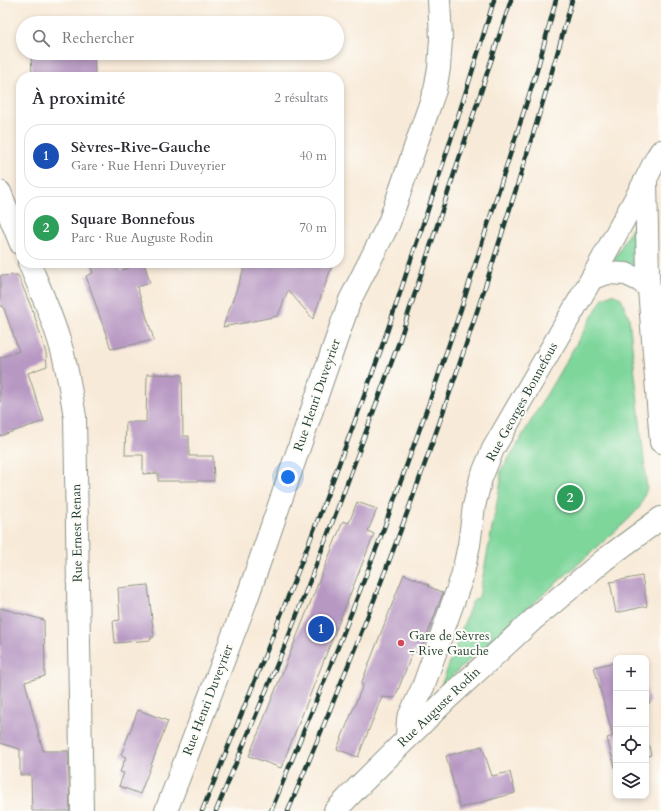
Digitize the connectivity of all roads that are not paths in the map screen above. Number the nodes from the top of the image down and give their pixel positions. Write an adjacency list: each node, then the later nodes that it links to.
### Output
1 (439, 0): 13 (street, Rue Henri Duveyrier)
2 (661, 151): 3 (street, Rue Georges Bonnefous)
3 (646, 179): 7 (street, Rue Georges Bonnefous); 8 (street, Rue Georges Bonnefous)
4 (0, 192): 5 (street)
5 (16, 232)
6 (31, 268): 12 (street, Rue Ernest Renan)
7 (592, 278): 8 (street); 11 (street, Rue Georges Bonnefous)
8 (648, 288): 9 (street, Rue Georges Bonnefous)
9 (661, 442)
10 (661, 518): 11 (street, Rue Auguste Rodin)
11 (407, 738): 14 (street, Rue Auguste Rodin)
12 (82, 811)
13 (166, 811)
14 (335, 811)

